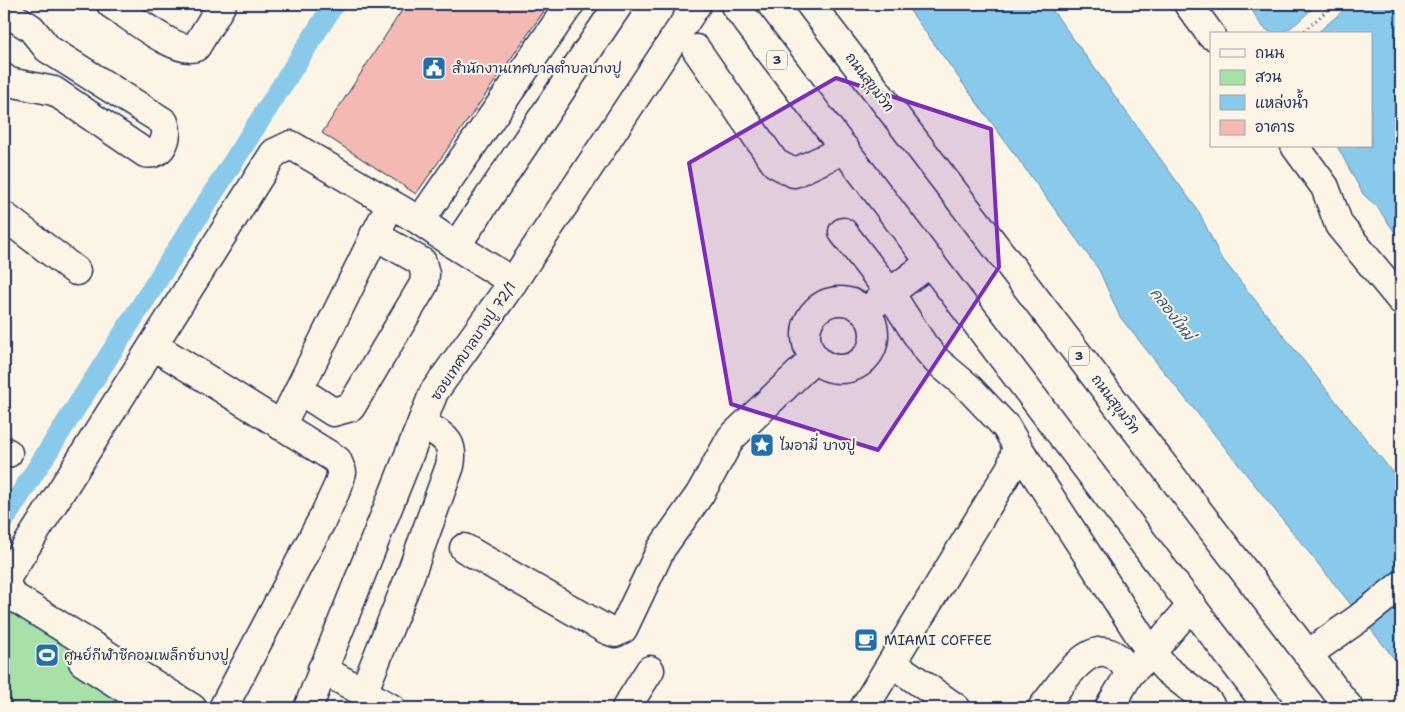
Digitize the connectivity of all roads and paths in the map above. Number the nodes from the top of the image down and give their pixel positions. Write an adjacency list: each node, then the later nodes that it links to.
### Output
1 (111, 4): 2 (main road)
2 (222, 4)
3 (570, 4): 19 (main road)
4 (619, 4): 22 (main road)
5 (697, 4): 25 (main road, ซอยเทศบาลบางปู 72/1)
6 (734, 4): 16 (main road, 3)
7 (810, 4): 40 (main road, ถนนสุขุมวิท / 3)
8 (1188, 4): 12 (main road)
9 (1334, 4): 11 (path)
10 (4, 11): 14 (main road)
11 (1302, 32)
12 (1210, 34)
13 (696, 49): 16 (main road)
14 (4, 78)
15 (1296, 148): 27 (main road)
16 (845, 149): 23 (main road, 3)
17 (391, 204): 19 (main road); 21 (main road); 29 (main road)
18 (4, 216): 24 (main road)
19 (420, 221): 22 (main road)
20 (844, 232): 26 (main road)
21 (374, 235): 31 (main road); 31 (main road)
22 (456, 246): 25 (main road)
23 (930, 262): 26 (main road); 37 (main road, 3)
24 (76, 270)
25 (513, 282): 32 (main road, ซอยเทศบาลบางปู 72/1)
26 (890, 293): 28 (main road); 34 (main road)
27 (1401, 300)
28 (866, 311): 30 (main road); 30 (main road)
29 (154, 346): 33 (main road); 47 (main road)
30 (815, 358): 35 (main road)
31 (299, 390): 33 (main road)
32 (422, 423): 42 (main road, ซอยเทศบาลบางปู 72/1); 45 (main road)
33 (281, 426): 48 (main road)
34 (1017, 446): 39 (main road); 41 (main road)
35 (464, 548)
36 (1401, 585): 40 (main road)
37 (1192, 605): 39 (main road); 57 (main road, 3)
38 (4, 612): 46 (main road)
39 (1151, 653): 44 (main road); 56 (main road)
40 (1308, 654): 58 (main road, ถนนสุขุมวิท / 3)
41 (892, 663): 52 (main road); 53 (main road)
42 (322, 669): 45 (main road); 49 (main road, ซอยเทศบาลบางปู 72/1)
43 (650, 670): 51 (main road)
44 (1130, 673): 54 (main road); 55 (main road)
45 (363, 693): 50 (main road)
46 (155, 708)
47 (192, 708)
48 (222, 708)
49 (308, 708)
50 (391, 708)
51 (626, 708)
52 (864, 708)
53 (956, 708)
54 (1042, 708)
55 (1108, 708)
56 (1212, 708)
57 (1269, 708)
58 (1349, 708)

